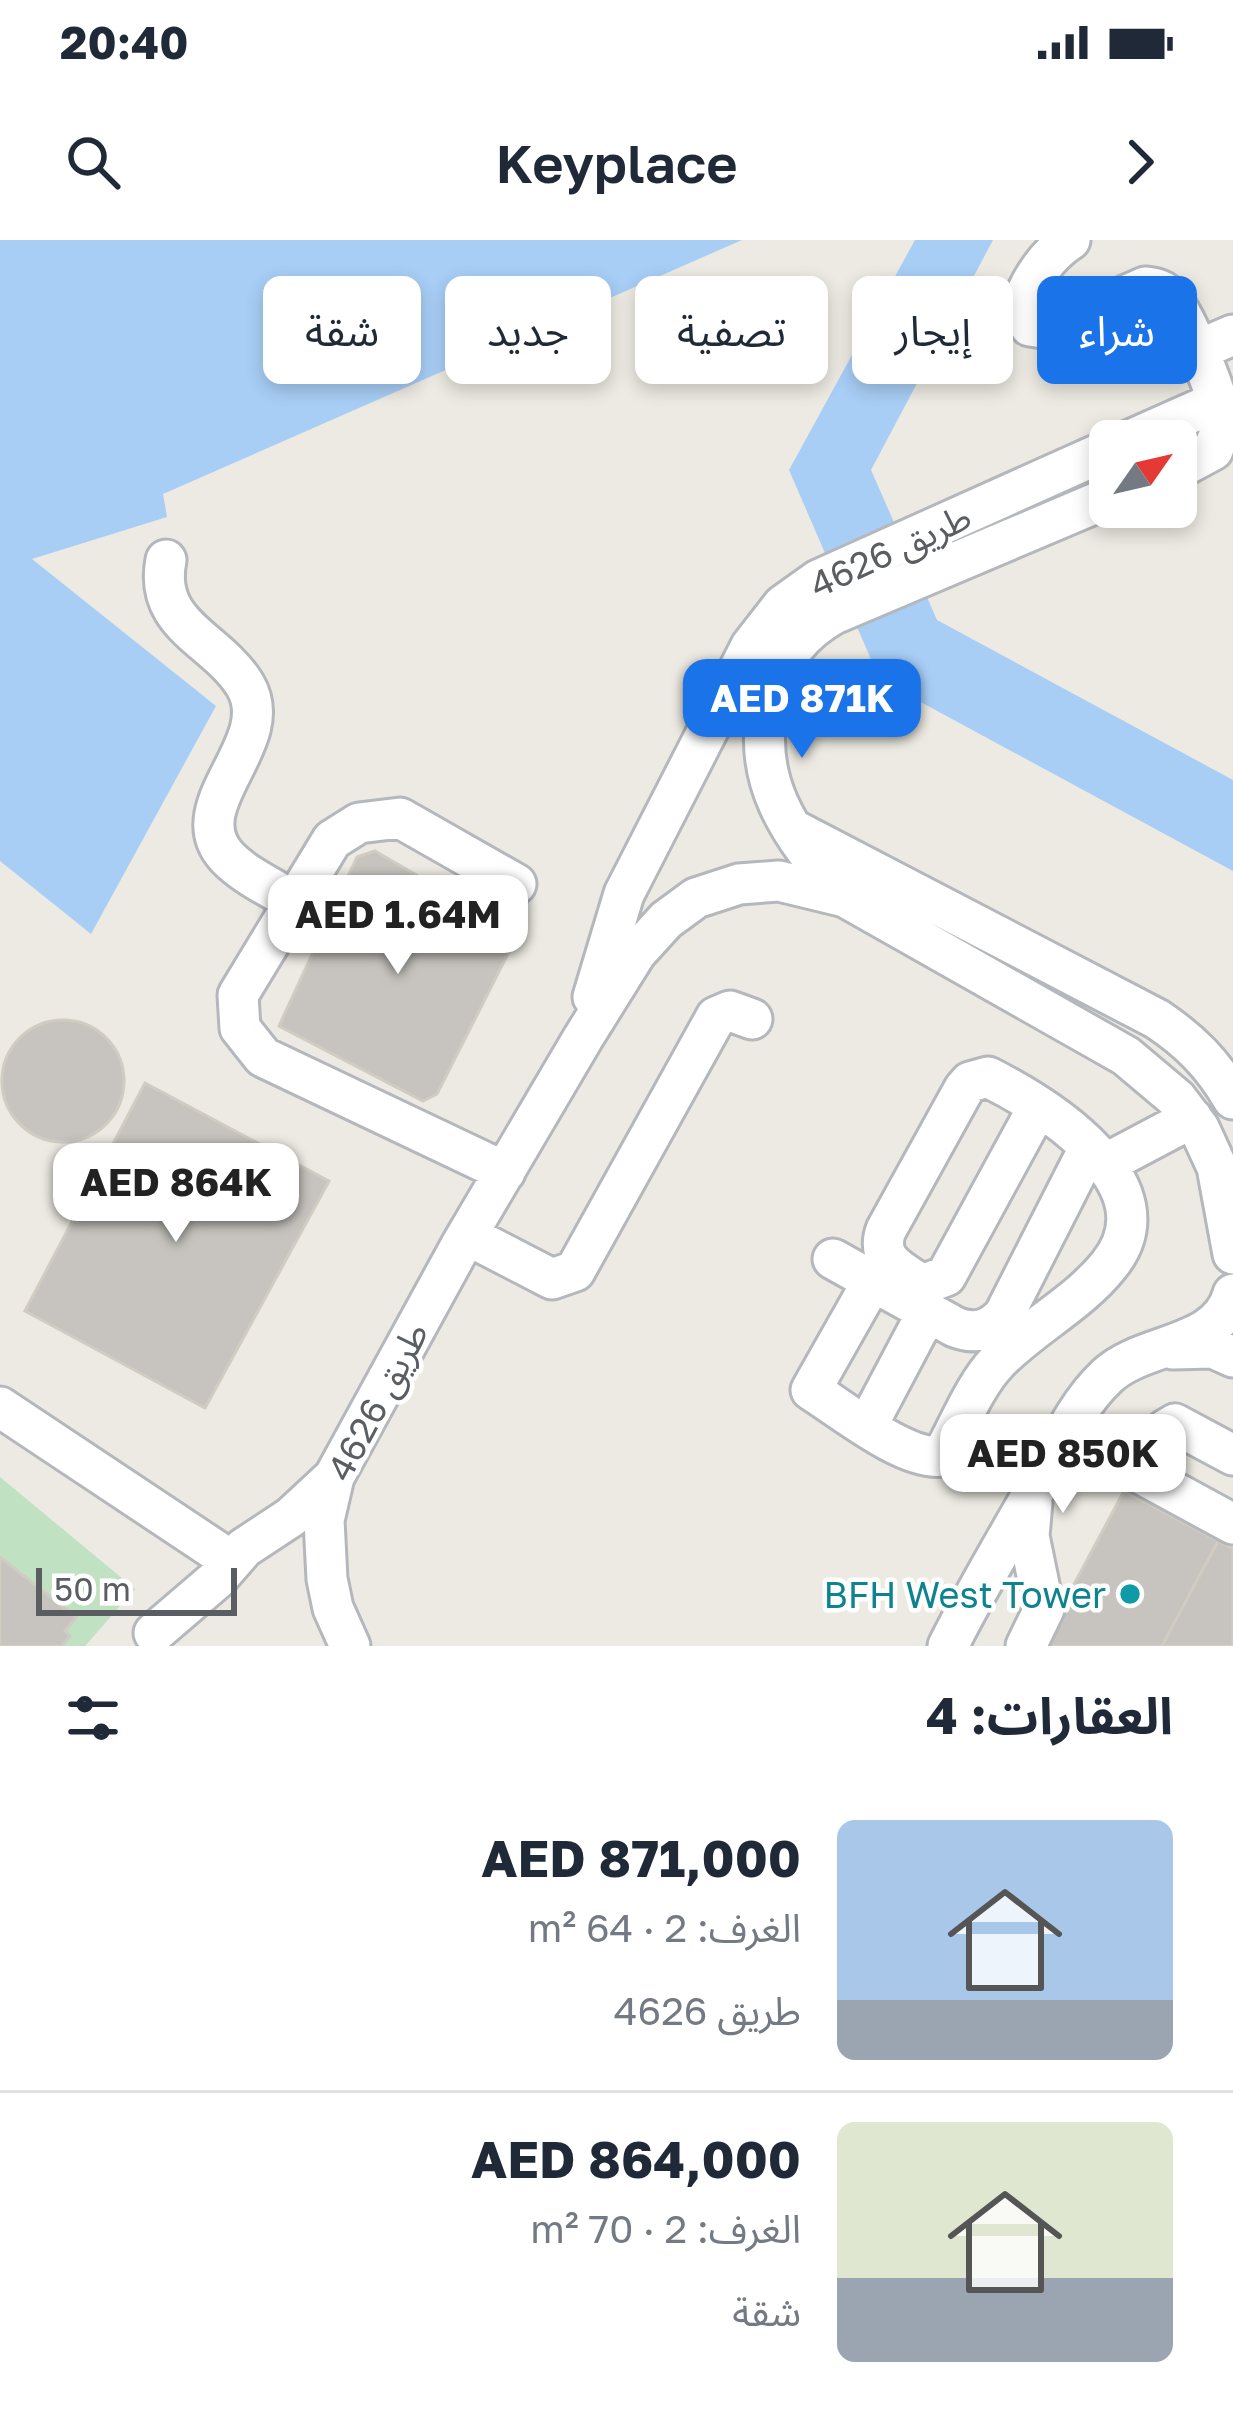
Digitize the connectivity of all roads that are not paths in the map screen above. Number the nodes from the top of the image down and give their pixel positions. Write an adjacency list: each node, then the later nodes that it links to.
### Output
1 (1070, 240): 2 (street)
2 (1037, 327)
3 (1233, 335): 4 (street)
4 (1197, 351)
5 (1197, 353): 6 (street)
6 (1210, 413): 7 (street); 8 (street)
7 (1190, 420)
8 (1197, 459)
9 (1089, 461): 11 (street, طريق 4626)
10 (1089, 503): 11 (street, طريق 4626)
11 (933, 549): 13 (street, طريق 4626)
12 (166, 560): 17 (street)
13 (826, 597): 14 (street, طريق 4626); 19 (street, طريق 4626)
14 (793, 829): 16 (street, طريق 4626); 20 (street)
15 (516, 884): 17 (street)
16 (844, 898): 19 (street, طريق 4626); 22 (street, طريق 4626)
17 (297, 903): 24 (street)
18 (748, 1032): 25 (street)
19 (583, 1037): 24 (street, طريق 4626)
20 (1233, 1099)
21 (1038, 1107): 21 (street); 23 (street)
22 (1192, 1118): 23 (street); 26 (street, طريق 4626)
23 (1097, 1156): 27 (street); 32 (street)
24 (505, 1172): 25 (street, طريق 4626)
25 (463, 1241): 38 (street, طريق 4626)
26 (1233, 1254)
27 (866, 1291): 29 (street); 34 (street)
28 (1233, 1294): 30 (street)
29 (922, 1322): 32 (street); 34 (street)
30 (1149, 1350): 31 (street); 35 (street)
31 (1233, 1357)
32 (992, 1368): 34 (street)
33 (0, 1407): 41 (street)
34 (867, 1426)
35 (1066, 1433): 37 (street); 39 (street)
36 (1233, 1455): 37 (street)
37 (1138, 1472): 40 (street)
38 (334, 1477): 41 (street); 43 (street, طريق 4626)
39 (1036, 1488): 44 (street); 45 (street)
40 (1233, 1524)
41 (230, 1560): 42 (street)
42 (156, 1642)
43 (350, 1646)
44 (947, 1646)
45 (1026, 1646)

